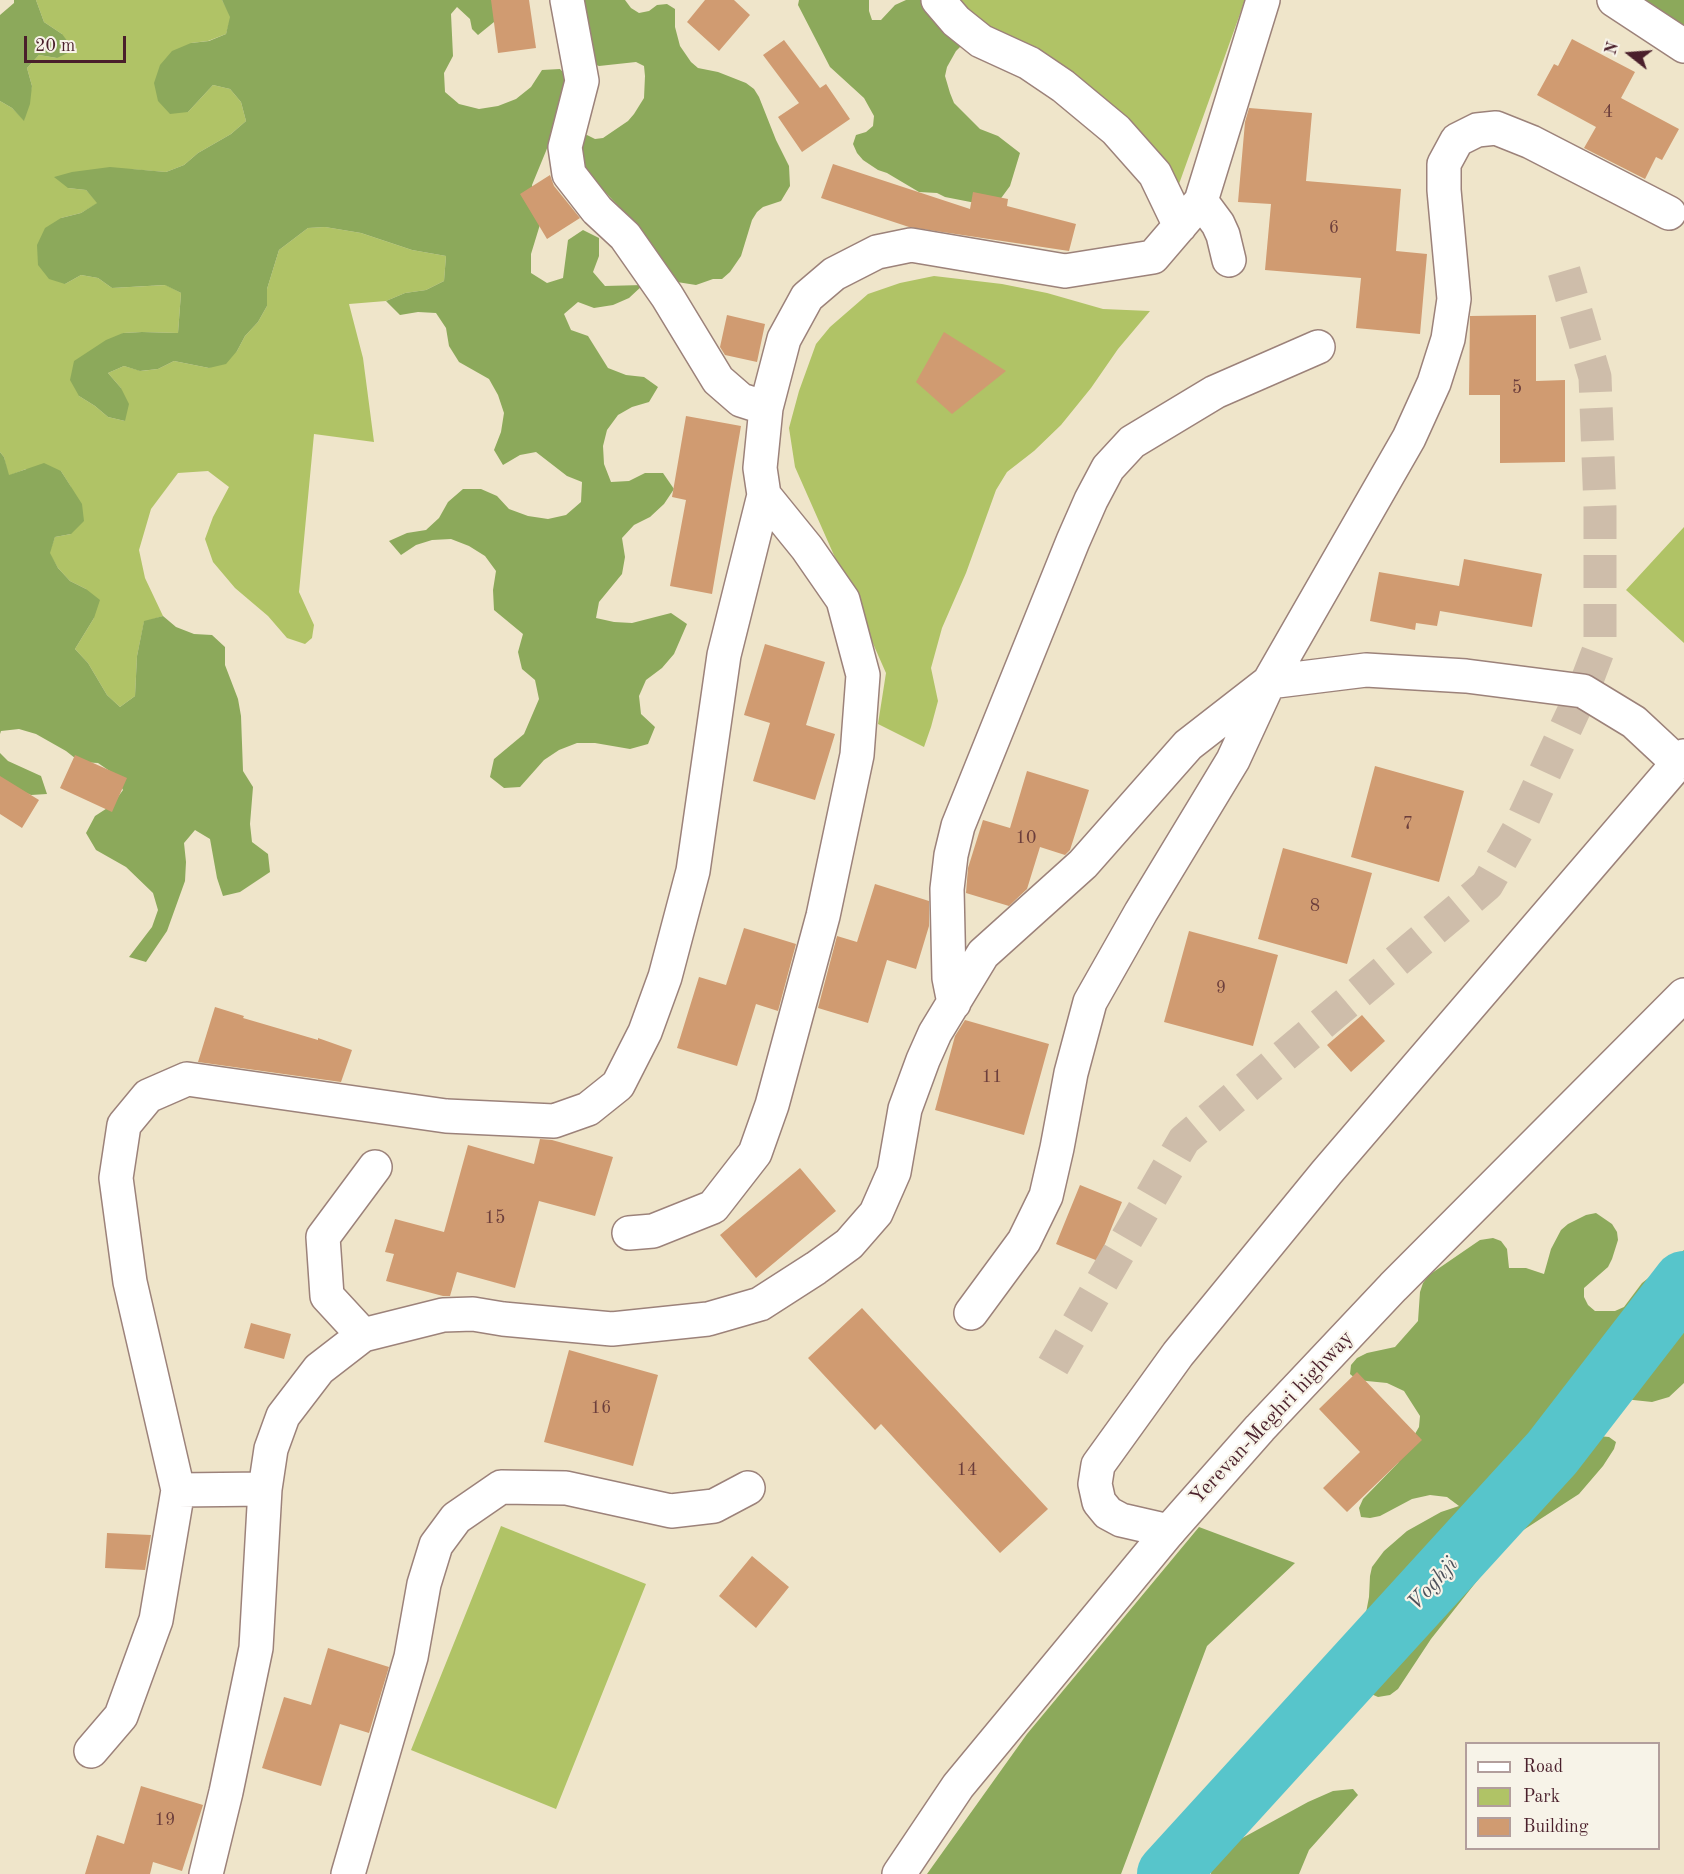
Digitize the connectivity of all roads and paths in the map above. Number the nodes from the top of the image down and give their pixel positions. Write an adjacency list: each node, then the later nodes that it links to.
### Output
1 (567, 0): 11 (main road)
2 (938, 0): 8 (main road)
3 (1263, 0): 6 (main road)
4 (1614, 0): 5 (main road)
5 (1684, 46)
6 (1201, 201): 8 (main road); 9 (main road)
7 (1669, 213): 13 (main road)
8 (1180, 226): 11 (main road)
9 (1228, 260)
10 (1318, 347): 16 (main road)
11 (766, 408): 12 (main road)
12 (764, 495): 18 (main road); 23 (main road)
13 (1269, 681): 14 (main road); 16 (main road); 19 (main road)
14 (1681, 759): 24 (main road)
15 (1684, 995): 24 (main road, Yerevan-Meghri highway)
16 (954, 1003): 20 (main road)
17 (375, 1167): 20 (main road)
18 (629, 1233)
19 (971, 1313)
20 (363, 1335): 22 (main road)
21 (748, 1488): 27 (main road)
22 (265, 1489): 23 (main road); 26 (main road)
23 (178, 1490): 25 (main road)
24 (1169, 1530): 28 (main road, Yerevan-Meghri highway)
25 (91, 1751)
26 (206, 1874)
27 (348, 1874)
28 (899, 1874)

